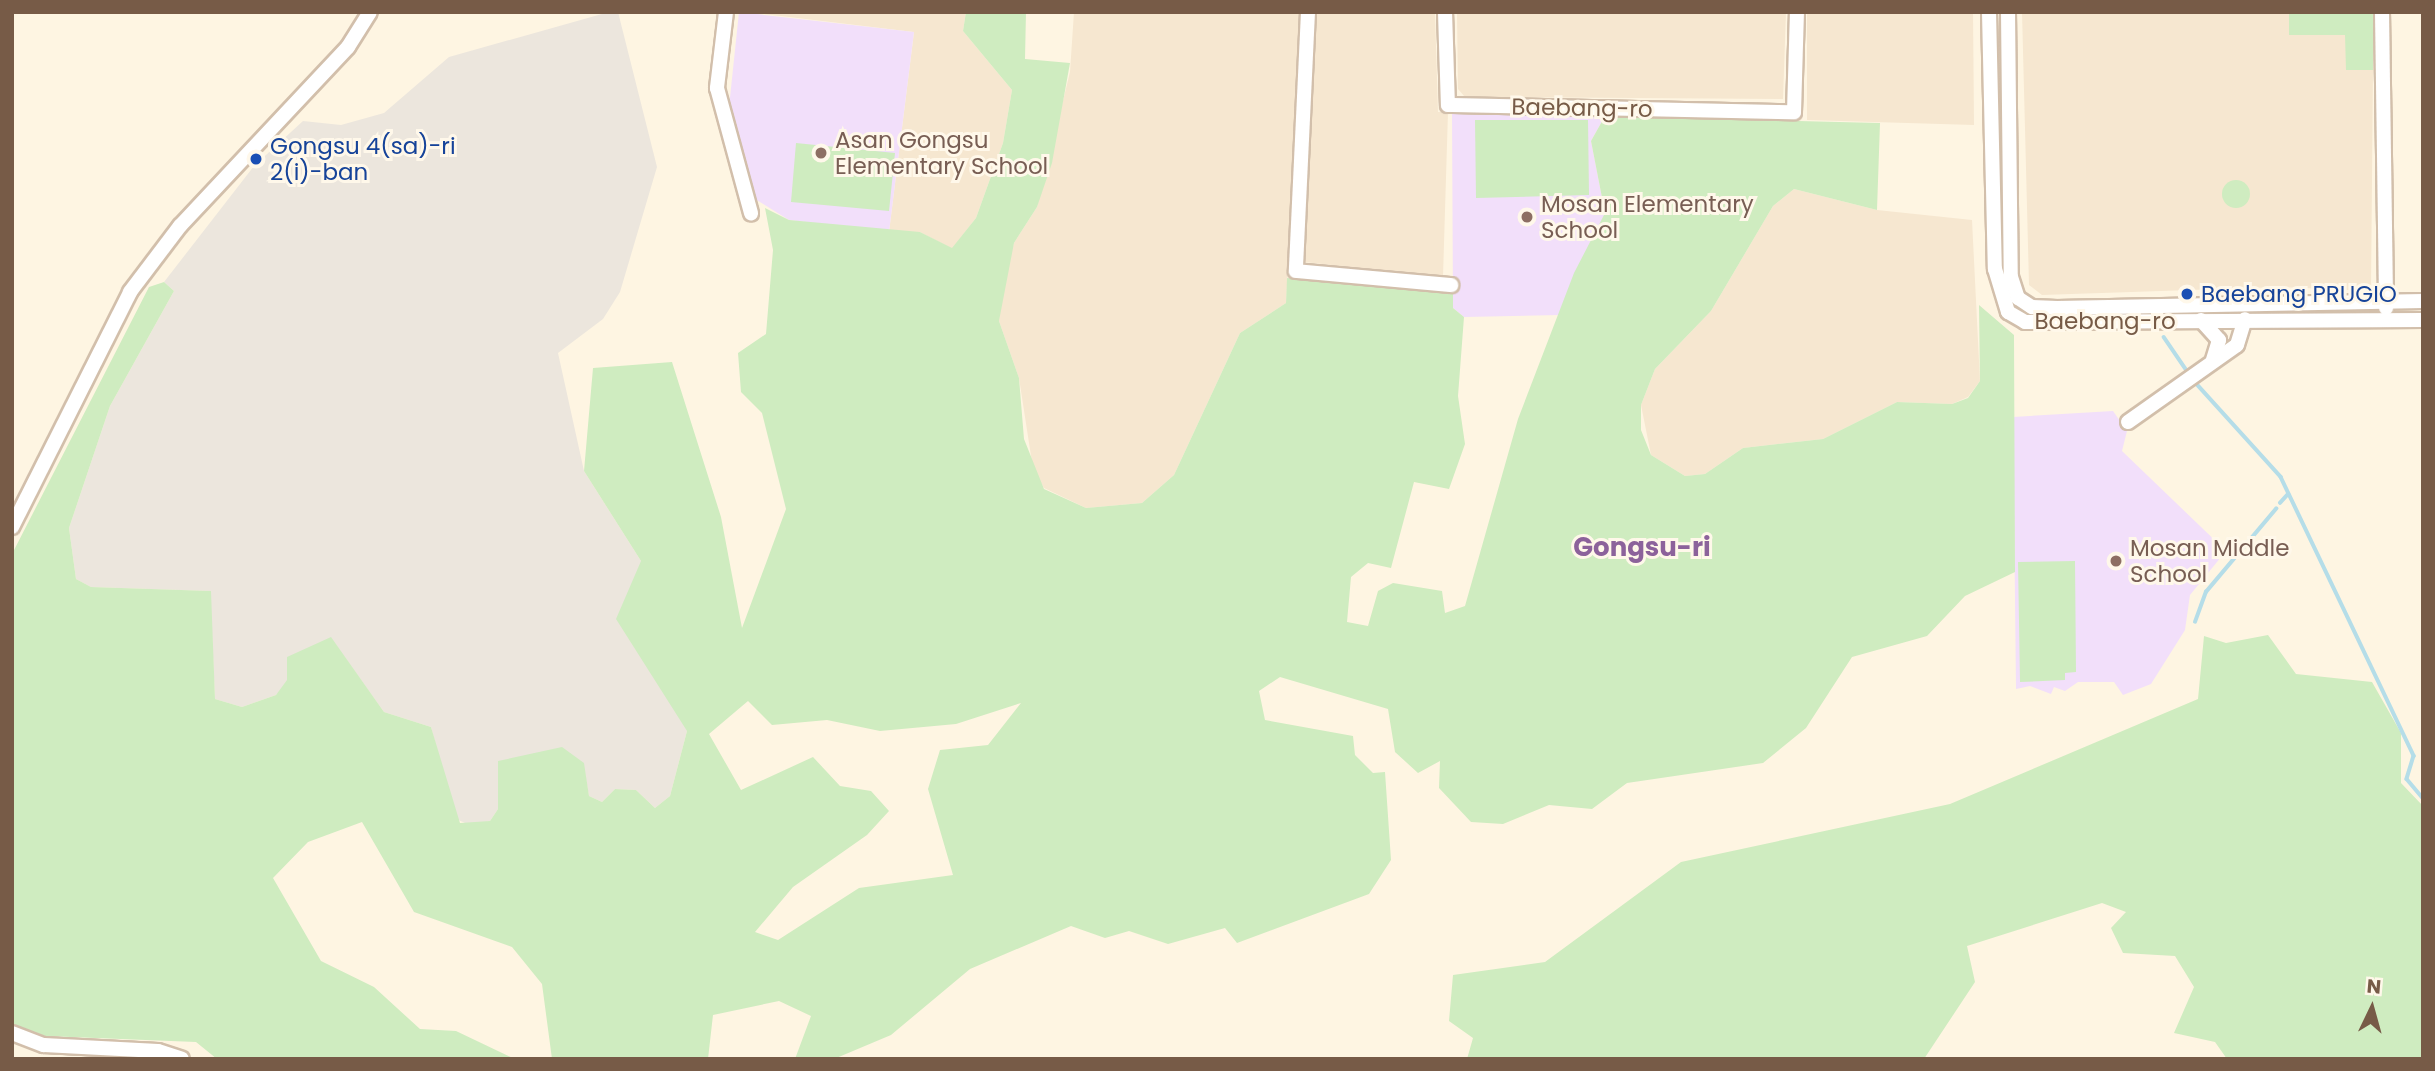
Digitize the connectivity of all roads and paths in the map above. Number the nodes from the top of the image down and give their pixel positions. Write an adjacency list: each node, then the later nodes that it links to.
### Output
1 (370, 12): 19 (street)
2 (726, 12): 9 (street)
3 (1308, 12): 10 (street)
4 (1445, 12): 5 (street, Baebang-ro)
5 (1797, 12)
6 (1989, 12): 14 (street, Baebang-ro)
7 (2008, 12): 11 (street, Baebang-ro)
8 (2382, 12): 11 (street)
9 (751, 213)
10 (1451, 285)
11 (2385, 300): 12 (street, Baebang-ro); 15 (street)
12 (2423, 300)
13 (2245, 319): 14 (street, Baebang-ro); 15 (street, Baebang-ro); 17 (street)
14 (2201, 320): 17 (street)
15 (2386, 320): 16 (street, Baebang-ro)
16 (2423, 320)
17 (2213, 360): 18 (street)
18 (2128, 422)
19 (12, 527)
20 (12, 1032): 21 (street)
21 (182, 1059)

